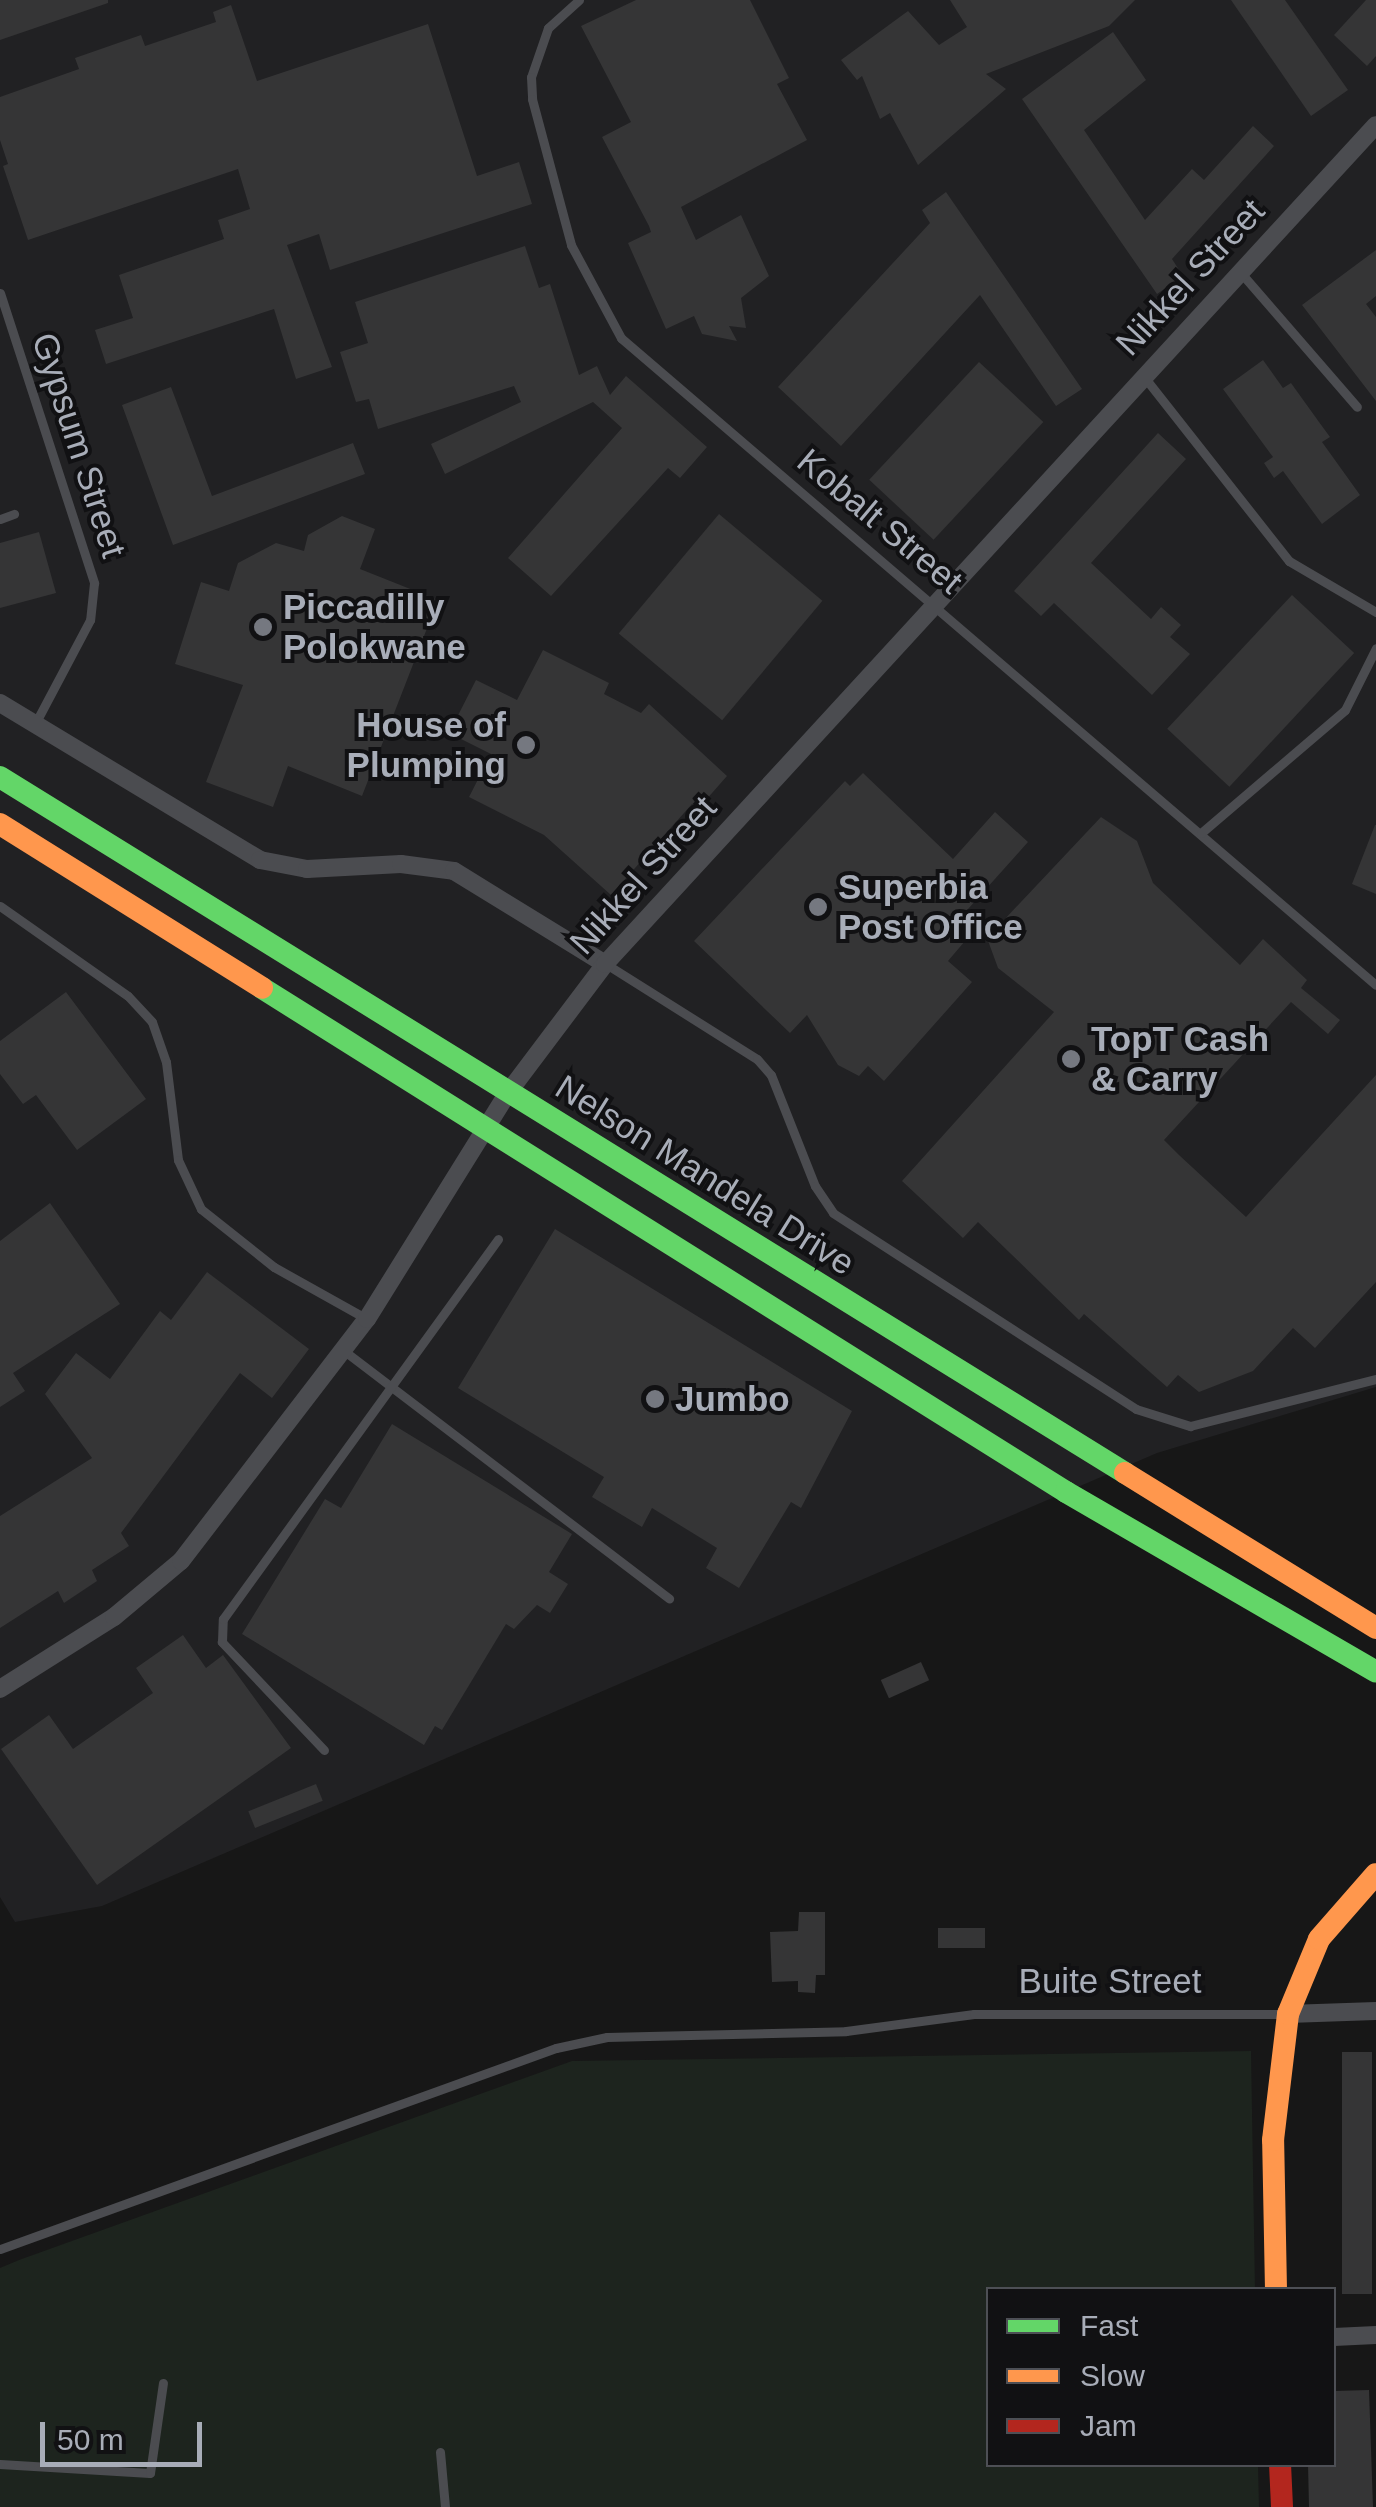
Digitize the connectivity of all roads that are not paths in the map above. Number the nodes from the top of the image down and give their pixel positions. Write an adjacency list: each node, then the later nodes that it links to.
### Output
1 (574, 3): 9 (lane, Kobalt Street)
2 (1376, 125): 3 (street, Nikkel Street)
3 (1239, 271): 5 (street, Nikkel Street); 6 (lane)
4 (0, 293): 13 (lane, Gypsum Street)
5 (1143, 376): 9 (street, Nikkel Street); 10 (lane)
6 (1357, 407)
7 (14, 514): 8 (lane)
8 (0, 518)
9 (934, 600): 16 (lane, Kobalt Street); 18 (street, Nikkel Street)
10 (1376, 612)
11 (1376, 648): 16 (lane)
12 (0, 703): 13 (street, Nelson Mandela Drive)
13 (36, 722): 18 (street, Nelson Mandela Drive)
14 (0, 778): 20 (main road, Nelson Mandela Drive)
15 (0, 824): 21 (main road)
16 (1201, 833): 19 (lane, Kobalt Street)
17 (0, 906): 23 (lane)
18 (605, 964): 20 (street, Nikkel Street); 25 (lane, Nelson Mandela Drive)
19 (1376, 985)
20 (507, 1094): 21 (street, Nikkel Street); 28 (main road, Nelson Mandela Drive)
21 (486, 1126): 23 (street, Nikkel Street); 29 (main road)
22 (498, 1239): 26 (lane)
23 (367, 1319): 24 (street, Nikkel Street)
24 (343, 1350): 26 (lane); 30 (street, Nikkel Street)
25 (1376, 1379)
26 (390, 1391): 27 (lane); 31 (lane)
27 (669, 1598)
28 (1376, 1628)
29 (1371, 1669)
30 (0, 1689)
31 (324, 1750)
32 (1376, 1874): 34 (main road)
33 (1376, 2011): 34 (street, Buite Street)
34 (1288, 2014): 35 (lane, Buite Street); 36 (main road)
35 (0, 2249)
36 (1276, 2287)
37 (1376, 2336): 38 (street)
38 (1336, 2337)
39 (163, 2383): 41 (lane)
40 (440, 2452): 43 (lane)
41 (0, 2464)
42 (1280, 2467): 44 (main road)
43 (445, 2507)
44 (1282, 2507)

